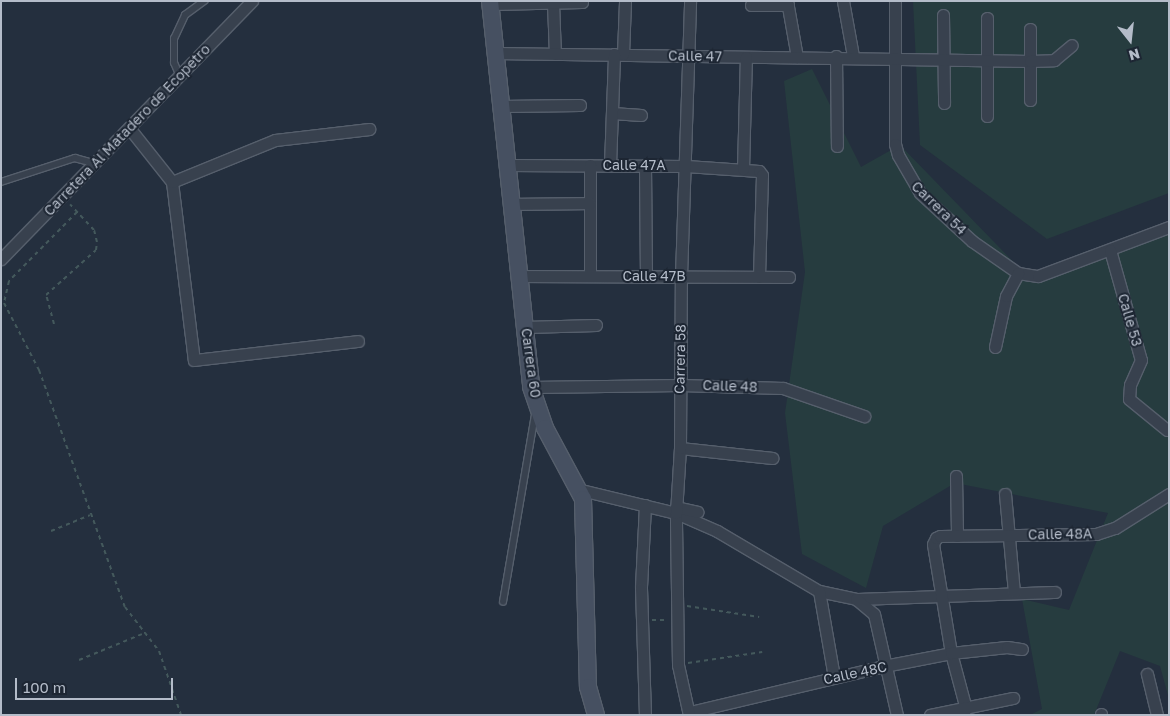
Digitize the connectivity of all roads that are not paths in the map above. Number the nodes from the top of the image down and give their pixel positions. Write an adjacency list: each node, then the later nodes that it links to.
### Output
1 (204, 1): 28 (lane)
2 (252, 1): 28 (street, Carretera Al Matadero de Ecopetro)
3 (625, 1): 18 (street)
4 (690, 1): 19 (street, Carrera 58)
5 (843, 1): 21 (street)
6 (895, 1): 24 (street, Carrera 54)
7 (553, 2): 8 (street); 9 (street); 17 (street)
8 (582, 2)
9 (490, 3): 16 (street, Carrera 60)
10 (788, 3): 11 (street); 23 (street)
11 (752, 5)
12 (943, 15): 27 (street)
13 (986, 18): 25 (street)
14 (1030, 29): 26 (street)
15 (1072, 45): 26 (street, Calle 47)
16 (495, 54): 17 (street, Calle 47); 32 (street, Carrera 60)
17 (555, 54): 18 (street, Calle 47)
18 (619, 54): 19 (street, Calle 47); 33 (street)
19 (687, 55): 22 (street, Calle 47); 44 (street, Carrera 58)
20 (836, 56): 21 (street, Calle 47); 23 (street, Calle 47); 38 (street)
21 (852, 56): 24 (street, Calle 47)
22 (746, 57): 23 (street, Calle 47); 45 (street)
23 (797, 57)
24 (894, 60): 27 (street, Calle 47); 53 (street, Carrera 54)
25 (986, 61): 26 (street, Calle 47); 27 (street, Calle 47); 35 (street)
26 (1030, 61): 29 (street)
27 (944, 62): 30 (street)
28 (180, 77): 36 (street, Carretera Al Matadero de Ecopetro)
29 (1030, 100)
30 (944, 103)
31 (580, 104): 32 (street)
32 (501, 106): 40 (street, Carrera 60)
33 (612, 113): 34 (street); 42 (street)
34 (641, 115)
35 (987, 116)
36 (130, 129): 39 (street, Carretera Al Matadero de Ecopetro); 47 (street)
37 (369, 129): 47 (street)
38 (837, 146)
39 (96, 164): 46 (lane); 52 (street, Carretera Al Matadero de Ecopetro)
40 (508, 165): 41 (street, Calle 47A); 49 (street, Carrera 60)
41 (590, 165): 42 (street, Calle 47A); 48 (street)
42 (610, 165): 43 (street, Calle 47A)
43 (645, 165): 44 (street, Calle 47A); 56 (street)
44 (686, 166): 45 (street, Calle 47A); 57 (street, Carrera 58)
45 (743, 168): 58 (street, Calle 47A)
46 (1, 182)
47 (172, 182): 62 (street)
48 (590, 203): 49 (street); 55 (street)
49 (512, 204): 54 (street, Carrera 60)
50 (1169, 227): 51 (street)
51 (1110, 250): 53 (street); 68 (street, Calle 53)
52 (1, 259)
53 (1018, 273): 63 (street)
54 (519, 276): 55 (street, Calle 47B); 61 (street, Carrera 60)
55 (590, 276): 56 (street, Calle 47B)
56 (646, 276): 57 (street, Calle 47B)
57 (681, 276): 58 (street, Calle 47B); 64 (street, Carrera 58)
58 (759, 277): 59 (street, Calle 47B)
59 (789, 277)
60 (596, 324): 61 (street)
61 (525, 327): 65 (street, Carrera 60)
62 (358, 341)
63 (996, 347)
64 (680, 385): 65 (street, Calle 48); 67 (street, Calle 48); 69 (street, Carrera 58)
65 (531, 387): 66 (street, Carrera 60)
66 (536, 405): 72 (street, Carrera 60); 85 (lane)
67 (864, 416)
68 (1168, 430)
69 (680, 448): 70 (street); 76 (street, Carrera 58)
70 (772, 458)
71 (956, 476): 79 (street)
72 (581, 490): 75 (street); 94 (street, Carrera 60)
73 (1005, 494): 78 (street)
74 (1169, 494): 78 (street, Calle 48A)
75 (645, 506): 76 (street); 95 (street)
76 (676, 510): 77 (street); 80 (street); 93 (street, Carrera 58)
77 (697, 512)
78 (1007, 535): 79 (street, Calle 48A); 81 (street)
79 (957, 536): 83 (street, Calle 48A)
80 (819, 591): 84 (street); 90 (street)
81 (1014, 592): 82 (street); 83 (street)
82 (1055, 592)
83 (943, 598): 84 (street); 87 (street)
84 (856, 600): 88 (street)
85 (503, 602)
86 (1022, 649): 87 (street, Calle 48C)
87 (951, 653): 88 (street, Calle 48C); 92 (street)
88 (884, 666): 90 (street, Calle 48C); 96 (street)
89 (1147, 674): 98 (street)
90 (834, 677): 93 (street, Calle 48C)
91 (1013, 698): 92 (street)
92 (966, 709): 97 (street)
93 (690, 713)
94 (596, 715)
95 (645, 715)
96 (897, 715)
97 (930, 715)
98 (1157, 715)

